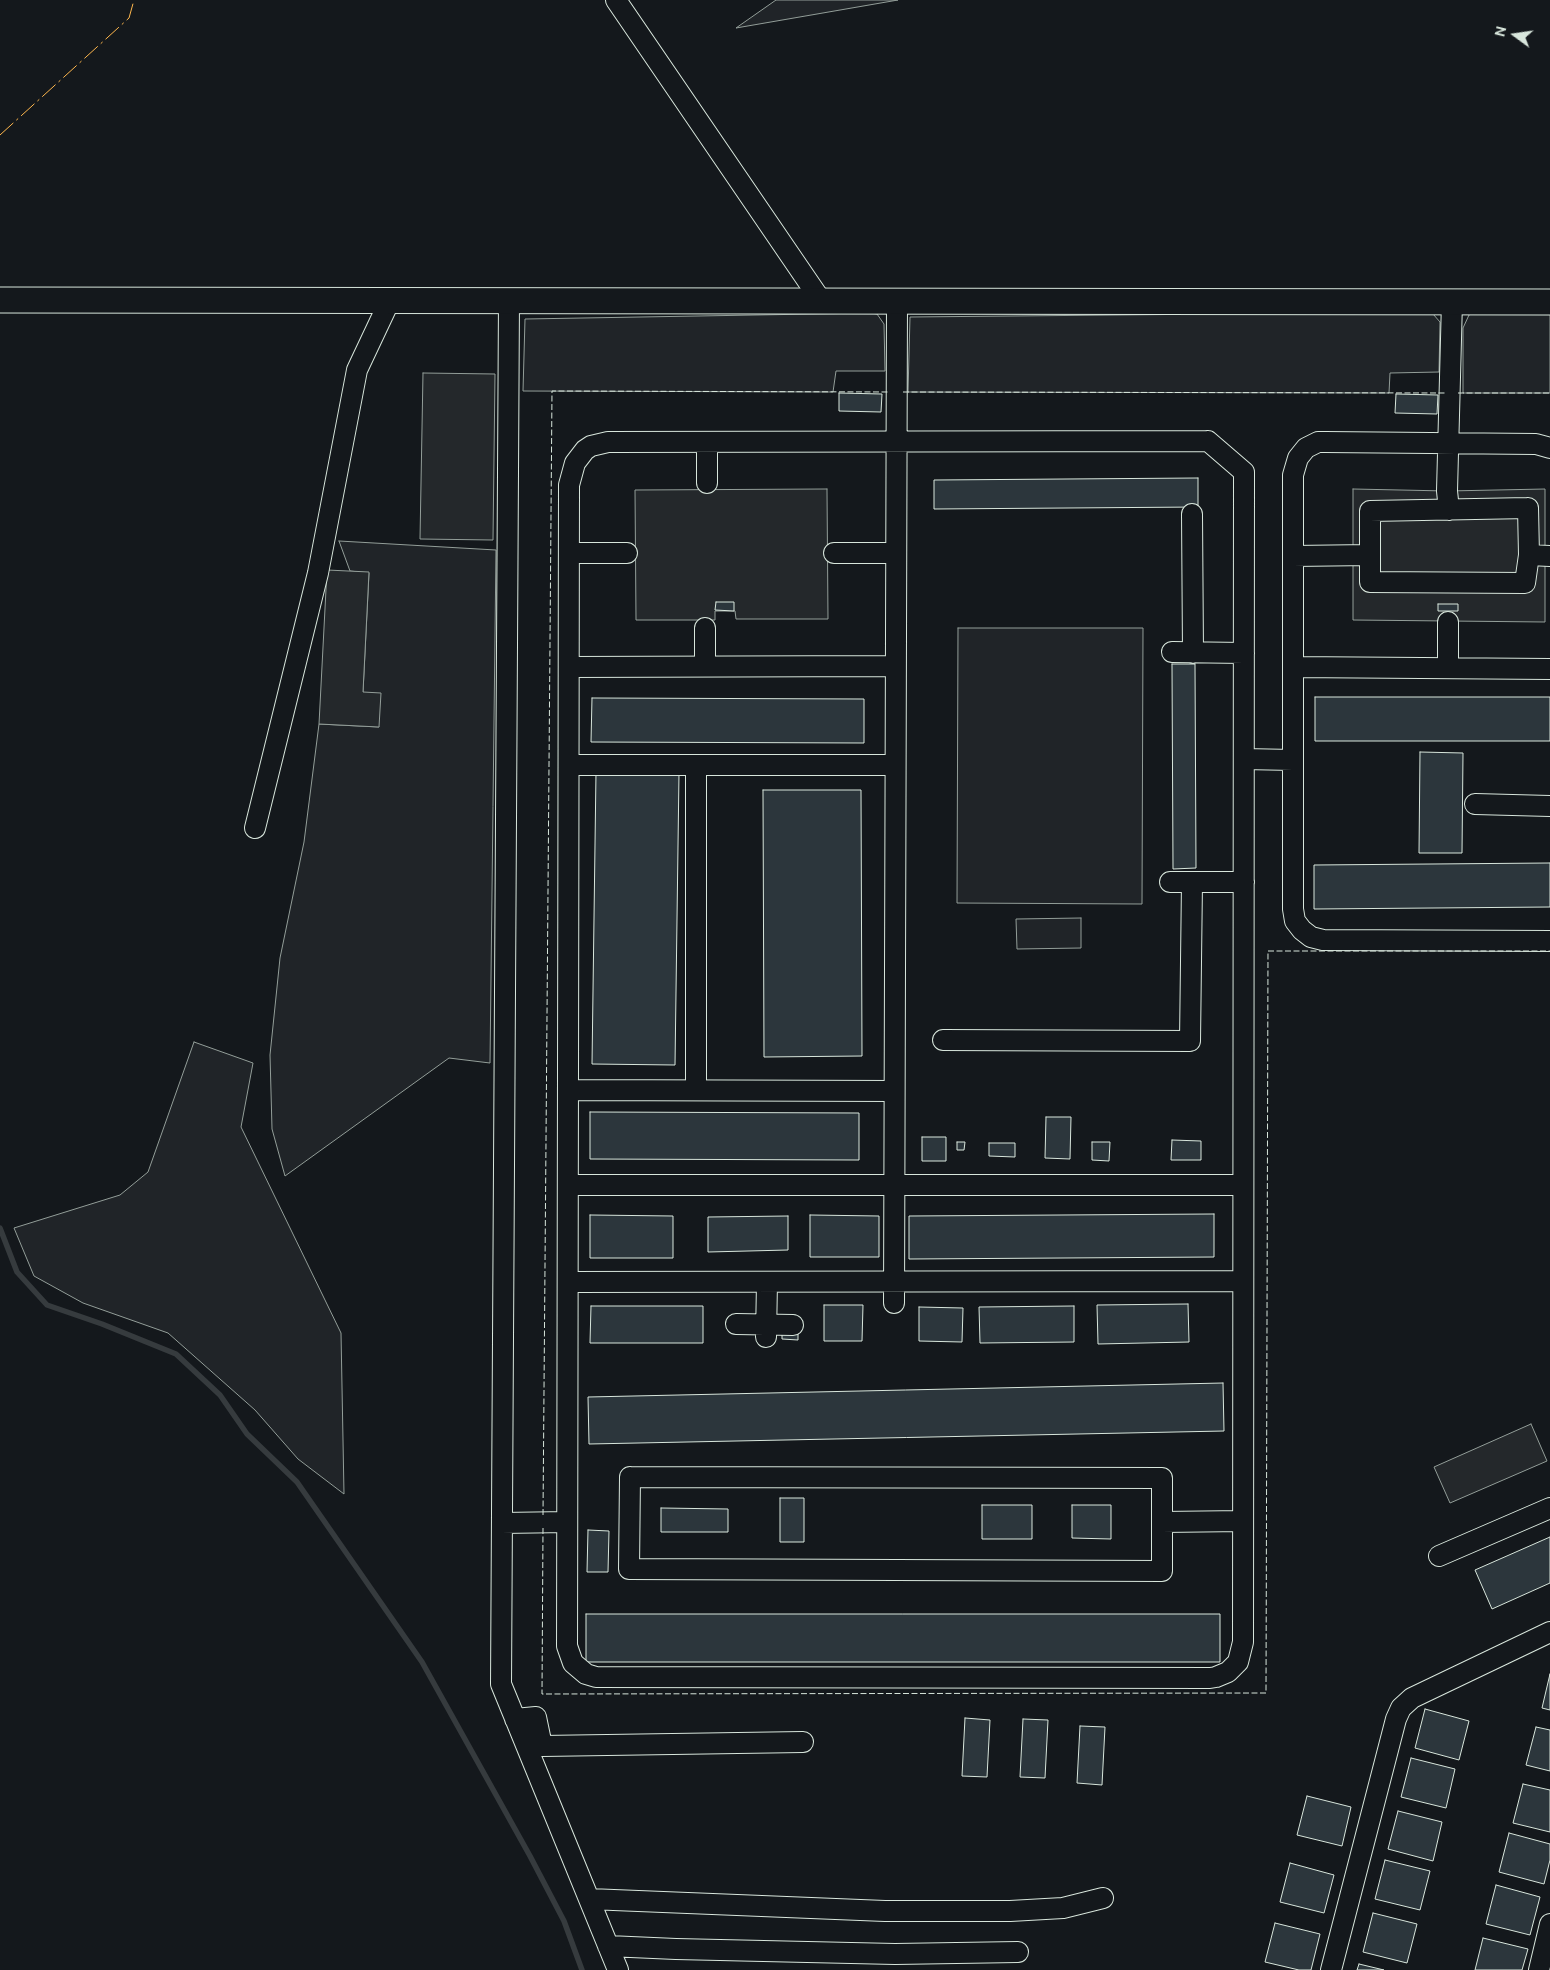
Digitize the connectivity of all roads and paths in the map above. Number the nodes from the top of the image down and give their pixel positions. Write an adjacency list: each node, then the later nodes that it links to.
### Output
1 (616, 0): 7 (street)
2 (0, 300): 3 (main road)
3 (390, 300): 4 (main road); 42 (street)
4 (509, 300): 7 (main road); 64 (street)
5 (897, 301): 6 (main road); 7 (main road); 10 (street)
6 (1452, 301): 8 (main road); 11 (street)
7 (822, 302)
8 (1550, 302)
9 (708, 442): 10 (street); 13 (street); 16 (street)
10 (896, 442): 19 (street); 28 (street)
11 (1450, 443): 12 (street); 14 (street); 21 (street)
12 (1550, 448)
13 (707, 483)
14 (1449, 510): 20 (street); 22 (street)
15 (1192, 514): 27 (street)
16 (569, 553): 17 (street); 31 (street)
17 (627, 553)
18 (834, 553): 19 (street)
19 (896, 553): 30 (street)
20 (1370, 555): 21 (street); 22 (street)
21 (1293, 556): 32 (street)
22 (1529, 556): 23 (street)
23 (1550, 556)
24 (1448, 622): 33 (street)
25 (706, 628): 29 (street)
26 (1172, 652): 27 (street)
27 (1193, 653): 28 (street)
28 (1244, 653): 35 (street)
29 (705, 666): 30 (street); 31 (street)
30 (895, 666): 39 (street)
31 (569, 667): 37 (street)
32 (1293, 667): 33 (street); 36 (street)
33 (1448, 668): 34 (street)
34 (1550, 669)
35 (1244, 760): 36 (street); 45 (street)
36 (1293, 760): 46 (street)
37 (569, 764): 38 (street); 48 (street)
38 (696, 765): 39 (street); 49 (street)
39 (895, 765): 50 (street)
40 (1475, 804): 41 (street)
41 (1550, 806)
42 (255, 828)
43 (1170, 882): 44 (street)
44 (1192, 882): 45 (street); 47 (street)
45 (1244, 882): 53 (street)
46 (1550, 941)
47 (943, 1040)
48 (568, 1090): 49 (street); 51 (street)
49 (696, 1090): 50 (street)
50 (894, 1090): 52 (street)
51 (568, 1185): 52 (street); 56 (street)
52 (894, 1185): 53 (street); 54 (street)
53 (1244, 1185): 55 (street)
54 (894, 1281): 55 (street); 57 (street); 58 (street)
55 (1243, 1281): 63 (street)
56 (568, 1282): 57 (street); 65 (street)
57 (767, 1282): 61 (street)
58 (894, 1304)
59 (736, 1324): 61 (street)
60 (793, 1325): 61 (street)
61 (766, 1331)
62 (1550, 1508): 67 (street)
63 (1243, 1521): 65 (street); 66 (street)
64 (502, 1522): 65 (street); 69 (street)
65 (567, 1522)
66 (1162, 1522): 66 (street)
67 (1439, 1556)
68 (1550, 1632): 77 (street)
69 (515, 1719): 70 (street); 72 (street)
70 (803, 1742)
71 (1103, 1898): 72 (street)
72 (589, 1899): 74 (street)
73 (1550, 1924): 78 (street)
74 (608, 1946): 75 (street); 76 (street)
75 (1018, 1952)
76 (618, 1970)
77 (1331, 1970)
78 (1539, 1970)

